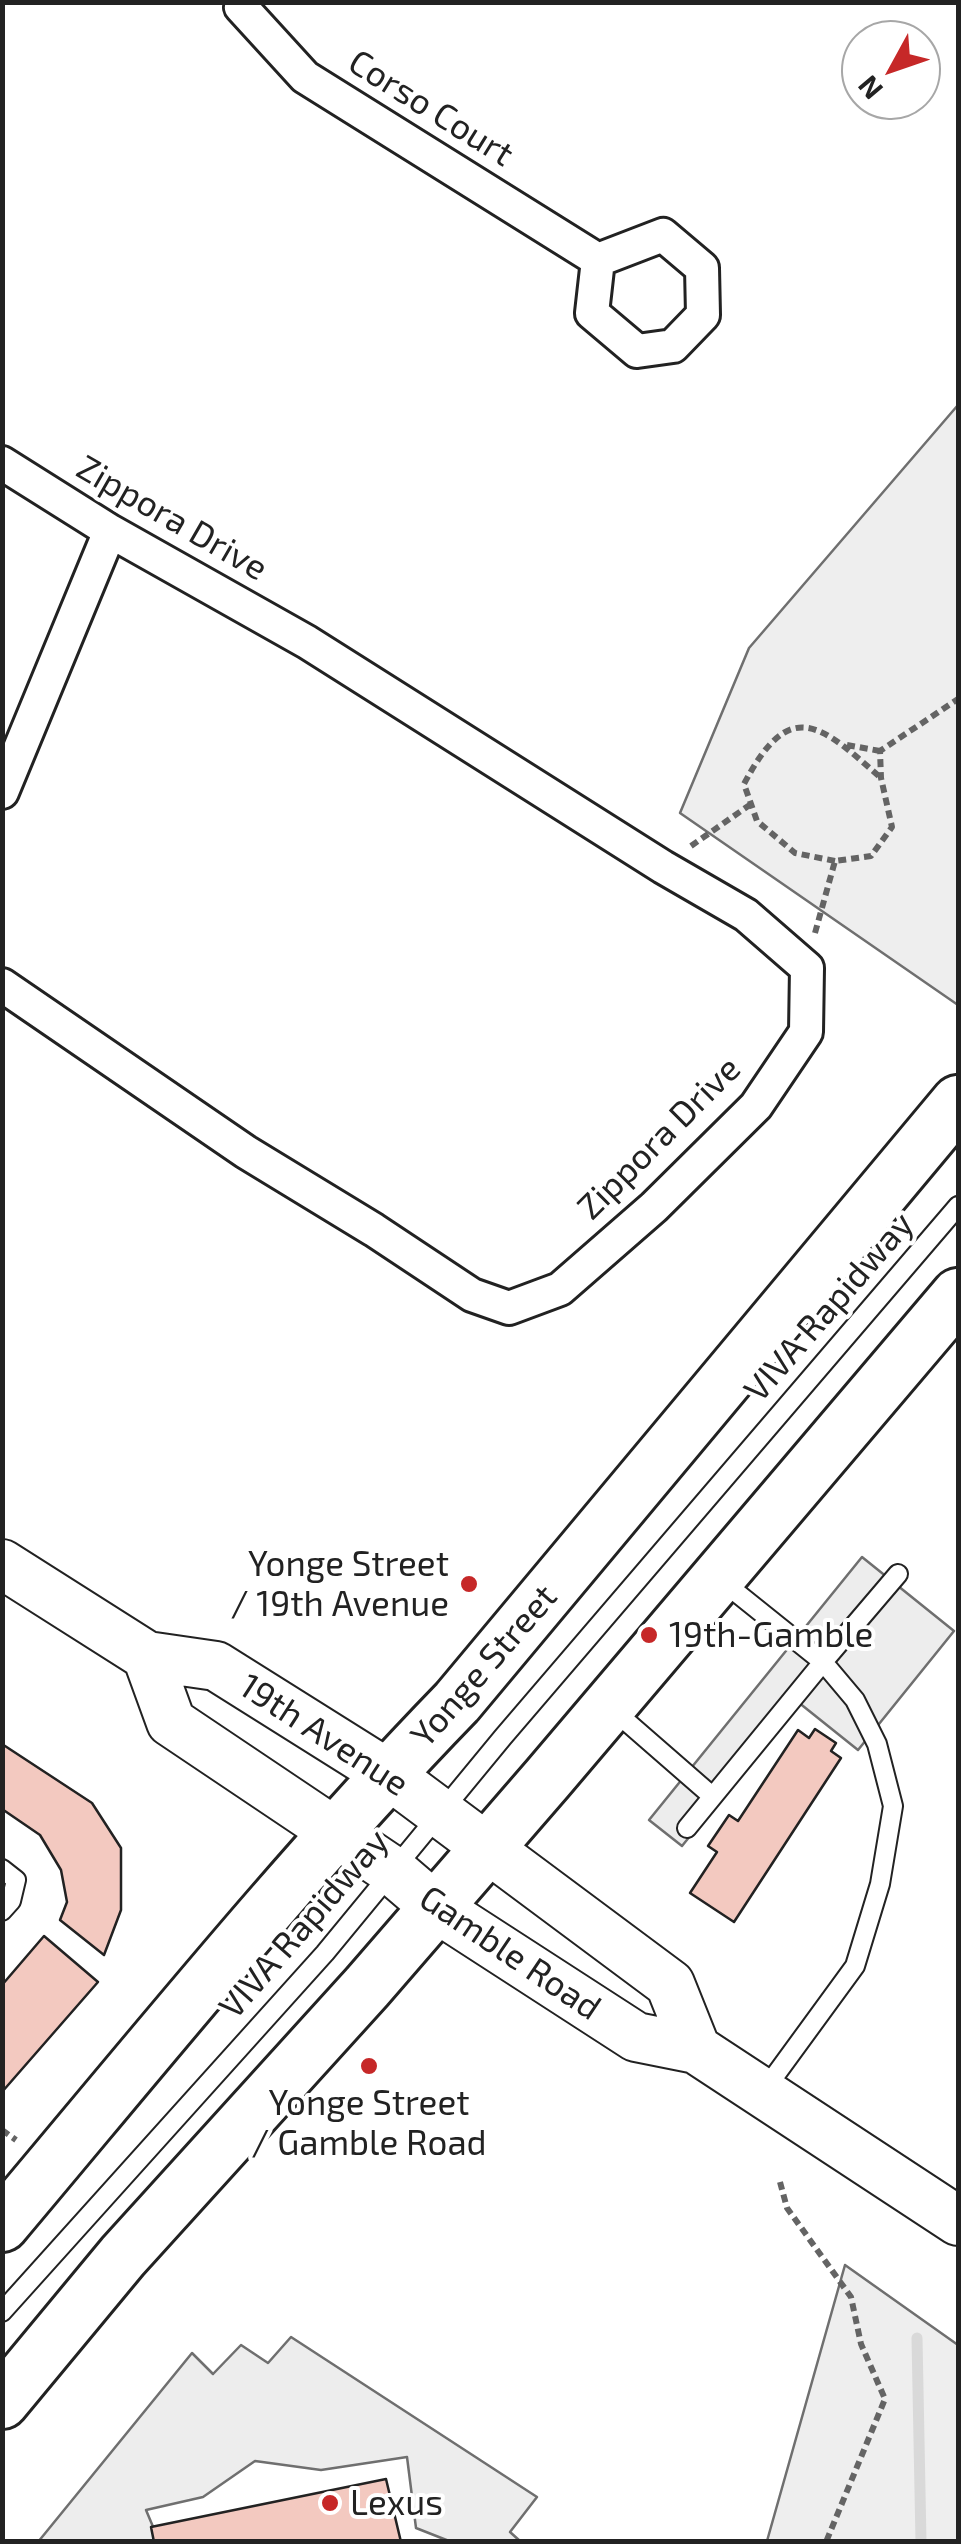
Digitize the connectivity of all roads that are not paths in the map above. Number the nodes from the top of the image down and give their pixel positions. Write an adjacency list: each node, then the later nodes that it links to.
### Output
1 (242, 2): 2 (street, Corso Court)
2 (598, 260)
3 (2, 463): 4 (street, Zippora Drive)
4 (110, 531): 5 (street); 6 (street, Zippora Drive)
5 (2, 792)
6 (2, 985)
7 (958, 1102): 16 (main road, Yonge Street)
8 (958, 1206): 18 (lane, VIVA Rapidway)
9 (958, 1294): 12 (main road)
10 (2, 1564): 13 (main road, 19th Avenue)
11 (898, 1574): 14 (lane)
12 (718, 1578): 14 (lane); 15 (main road)
13 (147, 1656): 16 (main road, 19th Avenue); 20 (main road, 19th Avenue)
14 (823, 1662): 17 (lane); 27 (lane)
15 (609, 1706): 17 (lane); 21 (main road)
16 (388, 1774): 18 (main road, 19th Avenue); 20 (main road, Yonge Street)
17 (712, 1796): 19 (lane)
18 (442, 1814): 21 (main road, 19th Avenue); 23 (lane, VIVA Rapidway)
19 (687, 1828)
20 (337, 1832): 23 (main road, Gamble Road); 29 (main road, Yonge Street)
21 (485, 1848): 24 (main road); 26 (main road, Gamble Road)
22 (2, 1869): 25 (lane)
23 (393, 1871): 24 (main road, Gamble Road); 30 (lane, VIVA Rapidway)
24 (434, 1908): 26 (main road, Gamble Road); 31 (main road)
25 (2, 1912)
26 (696, 2049): 27 (main road, Gamble Road)
27 (763, 2092): 28 (main road, Gamble Road)
28 (958, 2220)
29 (2, 2225)
30 (2, 2312)
31 (2, 2402)

